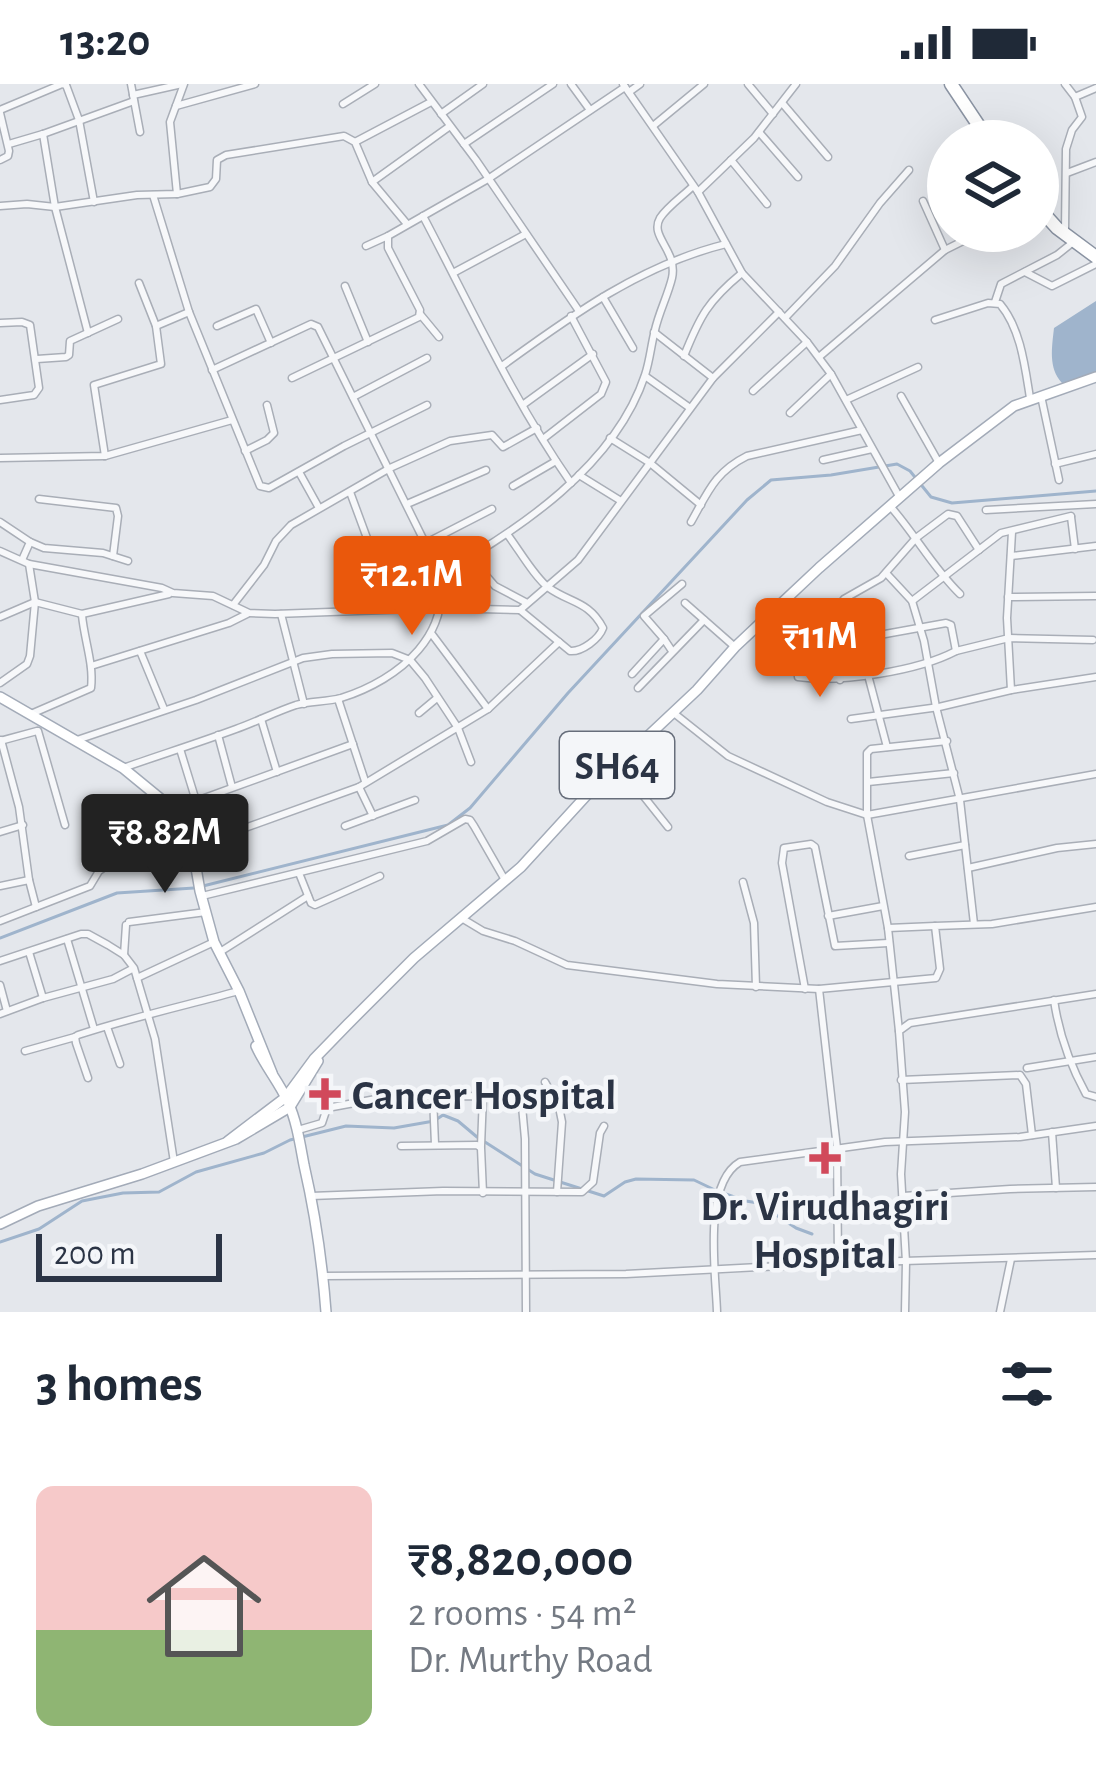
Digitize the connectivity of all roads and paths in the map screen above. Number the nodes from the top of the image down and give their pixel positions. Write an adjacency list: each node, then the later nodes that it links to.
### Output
1 (79, 84): 19 (street)
2 (131, 84): 21 (street)
3 (184, 84): 21 (street); 25 (street)
4 (255, 84): 16 (street)
5 (375, 84): 23 (street)
6 (419, 84): 22 (street)
7 (483, 84): 28 (street)
8 (553, 84): 39 (street)
9 (572, 84): 26 (street)
10 (640, 84): 17 (street)
11 (704, 84): 33 (street)
12 (748, 84): 29 (street)
13 (796, 84): 24 (street)
14 (951, 84): 31 (highway)
15 (1065, 84): 20 (street)
16 (239, 86): 25 (street)
17 (626, 88): 26 (street); 33 (street)
18 (1096, 88): 20 (street)
19 (69, 89): 27 (street); 30 (street)
20 (1076, 97): 45 (street)
21 (134, 98): 30 (street); 34 (street)
22 (431, 101): 28 (street); 37 (street)
23 (343, 104)
24 (782, 104): 29 (street); 40 (street)
25 (176, 106): 50 (street)
26 (591, 110): 47 (street)
27 (0, 112): 38 (street)
28 (442, 114): 32 (street)
29 (774, 115): 35 (street)
30 (80, 120): 36 (street); 53 (street)
31 (975, 120)
32 (450, 126): 39 (street); 48 (street)
33 (653, 126): 49 (street)
34 (140, 132)
35 (759, 132): 41 (street); 46 (street)
36 (43, 134): 38 (street); 56 (street)
37 (355, 142): 48 (street); 50 (street)
38 (8, 144): 42 (street)
39 (464, 145): 47 (street)
40 (828, 157)
41 (731, 159): 49 (street); 54 (street)
42 (0, 160)
43 (1096, 162): 45 (street)
44 (909, 170): 79 (street)
45 (1067, 173): 63 (street)
46 (799, 177)
47 (488, 179): 58 (street); 61 (street)
48 (372, 182): 59 (street)
49 (695, 189): 64 (street); 67 (street)
50 (177, 194): 51 (street)
51 (153, 195): 53 (street); 76 (street)
52 (923, 201): 57 (street)
53 (94, 202): 56 (street)
54 (767, 204)
55 (0, 206): 56 (street)
56 (55, 207): 86 (street)
57 (927, 210)
58 (423, 216): 59 (street); 70 (street)
59 (407, 225): 62 (street)
60 (1059, 227): 63 (highway)
61 (524, 235): 70 (street); 78 (street)
62 (388, 236): 65 (street); 77 (street)
63 (1070, 237): 68 (highway); 69 (street)
64 (726, 244): 67 (street); 71 (street)
65 (366, 246)
66 (943, 252): 94 (street)
67 (673, 260): 74 (street); 85 (street)
68 (1096, 260): 69 (street)
69 (1025, 272): 75 (street)
70 (453, 273): 98 (street)
71 (742, 273): 79 (street); 93 (street)
72 (139, 283): 83 (street)
73 (345, 286): 88 (street)
74 (602, 297): 78 (street); 91 (street)
75 (995, 303): 81 (street); 109 (street)
76 (188, 312): 83 (street); 100 (street)
77 (420, 314): 87 (street); 88 (street)
78 (575, 314): 92 (street); 98 (street)
79 (782, 315): 89 (street); 105 (street)
80 (118, 320): 86 (street)
81 (935, 320)
82 (0, 323): 97 (street)
83 (156, 326): 126 (street)
84 (217, 326): 90 (street)
85 (654, 332): 93 (street); 102 (street)
86 (88, 333): 97 (street)
87 (439, 337)
88 (368, 342): 95 (street)
89 (807, 342): 94 (street); 106 (street)
90 (272, 343): 95 (street); 100 (street)
91 (633, 348)
92 (593, 354): 112 (street); 122 (street)
93 (684, 356): 105 (street)
94 (819, 357): 101 (street)
95 (333, 358): 104 (street); 108 (street)
96 (427, 358): 108 (street)
97 (37, 359): 110 (street)
98 (502, 366): 112 (street)
99 (918, 367): 111 (street)
100 (212, 370): 117 (street)
101 (831, 374): 111 (street); 116 (street)
102 (645, 376): 115 (street); 121 (street)
103 (1096, 377): 109 (main road, SH64)
104 (292, 379)
105 (713, 379): 115 (street)
106 (753, 391)
107 (901, 396): 131 (street)
108 (353, 397): 120 (street)
109 (1035, 397): 131 (main road, SH64); 132 (street)
110 (0, 400)
111 (846, 400): 119 (street)
112 (524, 404): 118 (street)
113 (427, 405): 120 (street)
114 (267, 406): 124 (street)
115 (690, 408): 130 (street)
116 (790, 413)
117 (232, 420): 124 (street); 126 (street)
118 (537, 428): 122 (street); 133 (street)
119 (862, 430): 123 (street); 146 (street)
120 (371, 432): 133 (street); 135 (street)
121 (610, 438): 130 (street); 136 (street)
122 (543, 439): 129 (street)
123 (872, 449): 128 (street); 141 (street)
124 (245, 451): 135 (street)
125 (1096, 454): 132 (street)
126 (104, 456): 127 (street)
127 (0, 458)
128 (823, 460)
129 (556, 461): 138 (street); 139 (street)
130 (650, 463): 143 (street); 146 (street)
131 (939, 463): 141 (main road, SH64)
132 (1055, 464): 137 (street)
133 (390, 469): 140 (street); 144 (street)
134 (486, 470): 144 (street)
135 (299, 472): 149 (street)
136 (579, 475): 138 (street); 143 (street)
137 (1059, 480)
138 (571, 483): 156 (street)
139 (513, 486)
140 (350, 492): 149 (street); 159 (street)
141 (899, 498): 147 (main road, SH64)
142 (39, 499): 164 (street)
143 (621, 501): 173 (street)
144 (406, 504): 159 (street)
145 (1096, 504): 148 (street)
146 (700, 505): 154 (street)
147 (890, 506): 157 (street); 185 (main road, SH64)
148 (1068, 506): 151 (street); 152 (street)
149 (319, 508): 182 (street)
150 (492, 509): 159 (street)
151 (986, 510)
152 (1071, 516): 155 (street); 161 (street)
153 (0, 522): 158 (street)
154 (691, 522)
155 (1012, 532): 162 (street); 165 (street)
156 (506, 534): 166 (street); 173 (street)
157 (916, 538): 162 (street); 169 (street); 171 (street)
158 (30, 542): 164 (street); 168 (street)
159 (424, 544): 170 (street)
160 (1096, 546): 161 (street)
161 (1075, 549): 165 (street)
162 (979, 550): 171 (street)
163 (0, 551): 168 (street)
164 (113, 556): 167 (street)
165 (1011, 556): 177 (street)
166 (470, 557): 170 (street); 181 (street)
167 (128, 561)
168 (26, 562): 174 (street); 179 (street)
169 (886, 573): 178 (street); 208 (street)
170 (439, 574): 183 (street)
171 (943, 576): 175 (street); 178 (street)
172 (682, 584): 194 (street)
173 (548, 588): 181 (street); 196 (street)
174 (173, 593): 182 (street); 187 (street)
175 (960, 594)
176 (1096, 596): 177 (street)
177 (1008, 597): 193 (street)
178 (913, 601): 191 (street)
179 (35, 602): 187 (street); 189 (street); 209 (street)
180 (685, 603): 190 (street)
181 (530, 604): 184 (street)
182 (233, 605): 186 (street)
183 (440, 608): 184 (street); 188 (street); 192 (street)
184 (520, 610): 196 (street)
185 (773, 611): 197 (main road, SH64); 208 (street)
186 (249, 613): 188 (street); 198 (street)
187 (82, 614): 204 (street)
188 (281, 614): 202 (street)
189 (0, 617)
190 (704, 620): 197 (street); 200 (street)
191 (920, 627): 199 (street); 203 (street); 206 (street)
192 (431, 633): 201 (street); 217 (street)
193 (1009, 638): 195 (street); 199 (street); 211 (street)
194 (664, 639): 200 (street); 205 (street)
195 (1093, 640)
196 (560, 642): 217 (street)
197 (735, 647): 220 (main road, SH64)
198 (140, 651): 204 (street); 218 (street)
199 (956, 651): 203 (street)
200 (673, 652): 210 (street)
201 (410, 660): 202 (street); 213 (street); 214 (street)
202 (292, 662): 215 (street); 218 (street)
203 (927, 662): 206 (street); 216 (street)
204 (91, 666): 221 (street)
205 (632, 674)
206 (868, 674): 208 (street); 222 (street)
207 (1096, 677): 211 (street)
208 (840, 680)
209 (0, 683)
210 (638, 688)
211 (1011, 690): 216 (street)
212 (1, 698): 221 (main road)
213 (436, 698): 219 (street); 226 (street)
214 (338, 699): 215 (street); 232 (street)
215 (304, 704): 223 (street)
216 (936, 707): 222 (street); 231 (street)
217 (488, 709): 226 (street)
218 (164, 711): 230 (street)
219 (419, 713)
220 (673, 713): 236 (main road, SH64); 248 (street)
221 (31, 714): 225 (main road)
222 (879, 715): 224 (street); 233 (street)
223 (261, 719): 228 (street); 238 (street)
224 (851, 719)
225 (52, 727): 227 (street); 230 (main road)
226 (458, 728): 235 (street); 242 (street)
227 (38, 730): 229 (street); 251 (street)
228 (218, 735): 234 (street); 243 (street)
229 (1, 740): 250 (street)
230 (73, 741): 237 (main road)
231 (946, 741): 233 (street); 239 (street)
232 (352, 744): 238 (street); 242 (street)
233 (887, 747): 241 (street)
234 (180, 748): 237 (street); 246 (street)
235 (471, 762)
236 (618, 764): 253 (street); 264 (main road, SH64)
237 (123, 768): 247 (main road)
238 (277, 772): 243 (street)
239 (954, 773): 241 (street); 245 (street)
240 (1096, 773): 245 (street)
241 (866, 782): 248 (street)
242 (362, 784): 249 (street); 257 (street)
243 (232, 787): 246 (street)
244 (415, 800): 249 (street)
245 (961, 800): 248 (street); 256 (street)
246 (196, 801): 247 (street)
247 (175, 810): 257 (main road)
248 (867, 815): 269 (street)
249 (373, 816): 252 (street)
250 (23, 825): 254 (street); 263 (street)
251 (65, 825)
252 (345, 826)
253 (668, 827)
254 (0, 832)
255 (1096, 844): 260 (street)
256 (965, 845): 258 (street); 260 (street)
257 (192, 846): 259 (main road)
258 (909, 856)
259 (194, 860): 267 (main road); 270 (street)
260 (968, 868): 276 (street)
261 (298, 873): 264 (street); 267 (street); 268 (street)
262 (380, 876): 268 (street)
263 (29, 880): 266 (street); 270 (street)
264 (506, 881): 274 (main road, SH64)
265 (743, 882): 290 (street)
266 (0, 886)
267 (201, 893): 272 (main road)
268 (308, 896): 281 (street)
269 (883, 906): 273 (street); 278 (street)
270 (36, 908): 275 (street)
271 (1096, 908): 276 (street)
272 (206, 912): 281 (main road); 283 (street)
273 (828, 916): 280 (street); 292 (street)
274 (463, 919): 290 (street); 316 (main road, SH64)
275 (0, 921)
276 (974, 925): 277 (street)
277 (935, 926): 278 (street); 288 (street)
278 (888, 928): 280 (street)
279 (67, 939): 282 (street); 283 (street); 291 (street)
280 (888, 943): 288 (street)
281 (217, 947): 286 (main road); 287 (street)
282 (29, 952): 284 (street); 296 (street)
283 (124, 955): 285 (street)
284 (0, 961)
285 (134, 968): 287 (street); 291 (street)
286 (227, 968): 294 (main road); 309 (main road)
287 (137, 979): 299 (street)
288 (892, 983): 293 (street); 302 (street)
289 (0, 985): 298 (street)
290 (756, 987): 292 (street)
291 (82, 988): 296 (street); 301 (street)
292 (805, 989): 293 (street)
293 (819, 989): 326 (street)
294 (236, 992): 299 (street); 309 (main road)
295 (1096, 994): 297 (street)
296 (44, 998): 298 (street)
297 (1054, 1000): 302 (street); 306 (street)
298 (4, 1012)
299 (145, 1013): 300 (street); 327 (street)
300 (107, 1027): 301 (street); 307 (street)
301 (94, 1029): 303 (street)
302 (898, 1031): 311 (street)
303 (75, 1036): 304 (street); 310 (street)
304 (25, 1051)
305 (1096, 1057): 306 (street)
306 (1068, 1061): 308 (street); 315 (street)
307 (120, 1064)
308 (1028, 1068)
309 (272, 1073): 316 (main road)
310 (88, 1078)
311 (901, 1080): 321 (street); 322 (street)
312 (545, 1082): 330 (street)
313 (483, 1096): 314 (street); 325 (street); 332 (street)
314 (433, 1097): 320 (street); 323 (street)
315 (1096, 1097)
316 (288, 1102): 320 (main road); 327 (main road)
317 (604, 1126): 330 (street)
318 (1096, 1126): 319 (street)
319 (1052, 1132): 321 (street); 329 (street)
320 (298, 1136): 333 (main road)
321 (1032, 1136): 322 (street)
322 (902, 1141): 326 (street); 334 (street)
323 (435, 1144): 324 (street); 325 (street)
324 (400, 1146)
325 (482, 1148): 331 (street)
326 (837, 1148): 339 (street); 340 (street)
327 (174, 1162): 335 (main road)
328 (1096, 1187): 329 (street)
329 (1056, 1188): 334 (street)
330 (557, 1192): 332 (street)
331 (483, 1193): 332 (street); 333 (street)
332 (526, 1193): 341 (street)
333 (311, 1196): 342 (main road)
334 (903, 1196): 338 (street)
335 (0, 1224)
336 (1096, 1255): 337 (street)
337 (1011, 1259): 338 (street); 347 (street)
338 (906, 1262): 339 (street); 346 (street)
339 (838, 1263): 340 (street)
340 (715, 1271): 341 (street); 345 (street)
341 (525, 1274): 342 (street); 344 (street)
342 (324, 1276): 343 (main road)
343 (326, 1312)
344 (526, 1312)
345 (717, 1312)
346 (905, 1312)
347 (1000, 1312)

